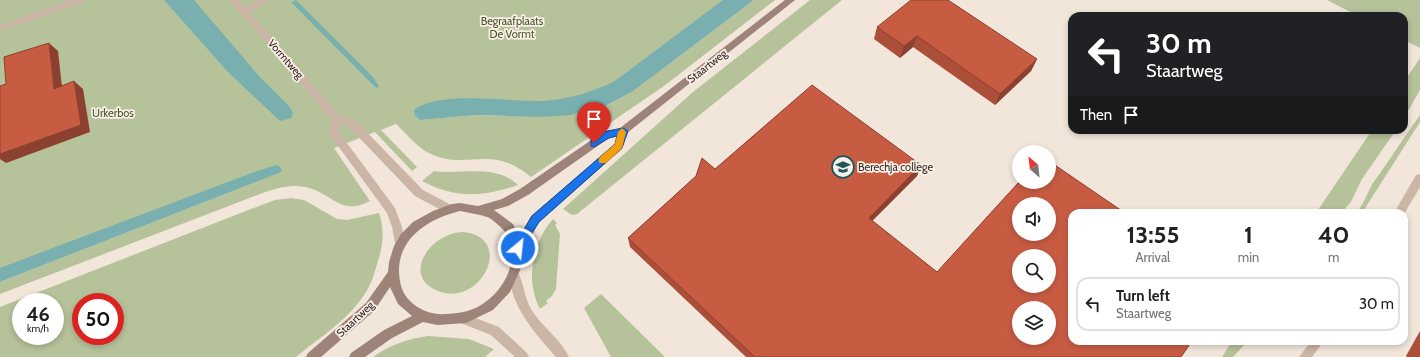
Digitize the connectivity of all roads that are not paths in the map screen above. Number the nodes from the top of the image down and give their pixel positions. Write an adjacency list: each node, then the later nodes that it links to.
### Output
1 (81, 0): 6 (street)
2 (233, 0): 5 (street, Vormtweg)
3 (265, 0): 5 (street)
4 (791, 0): 8 (main road, Staartweg)
5 (244, 12): 7 (street, Vormtweg)
6 (0, 28)
7 (337, 120): 10 (street); 13 (street)
8 (623, 131): 11 (main road, Staartweg); 14 (main road, Staartweg)
9 (1420, 178): 12 (street)
10 (449, 209): 11 (main road); 13 (main road)
11 (482, 209): 14 (main road)
12 (1401, 209)
13 (400, 246): 16 (main road)
14 (518, 248): 15 (main road)
15 (514, 275): 18 (main road); 23 (street)
16 (392, 276): 17 (main road); 20 (main road, Staartweg)
17 (423, 316): 18 (main road); 21 (main road)
18 (462, 318): 22 (street)
19 (1315, 345): 24 (street)
20 (312, 357)
21 (355, 357)
22 (523, 357)
23 (563, 357)
24 (1305, 357)

